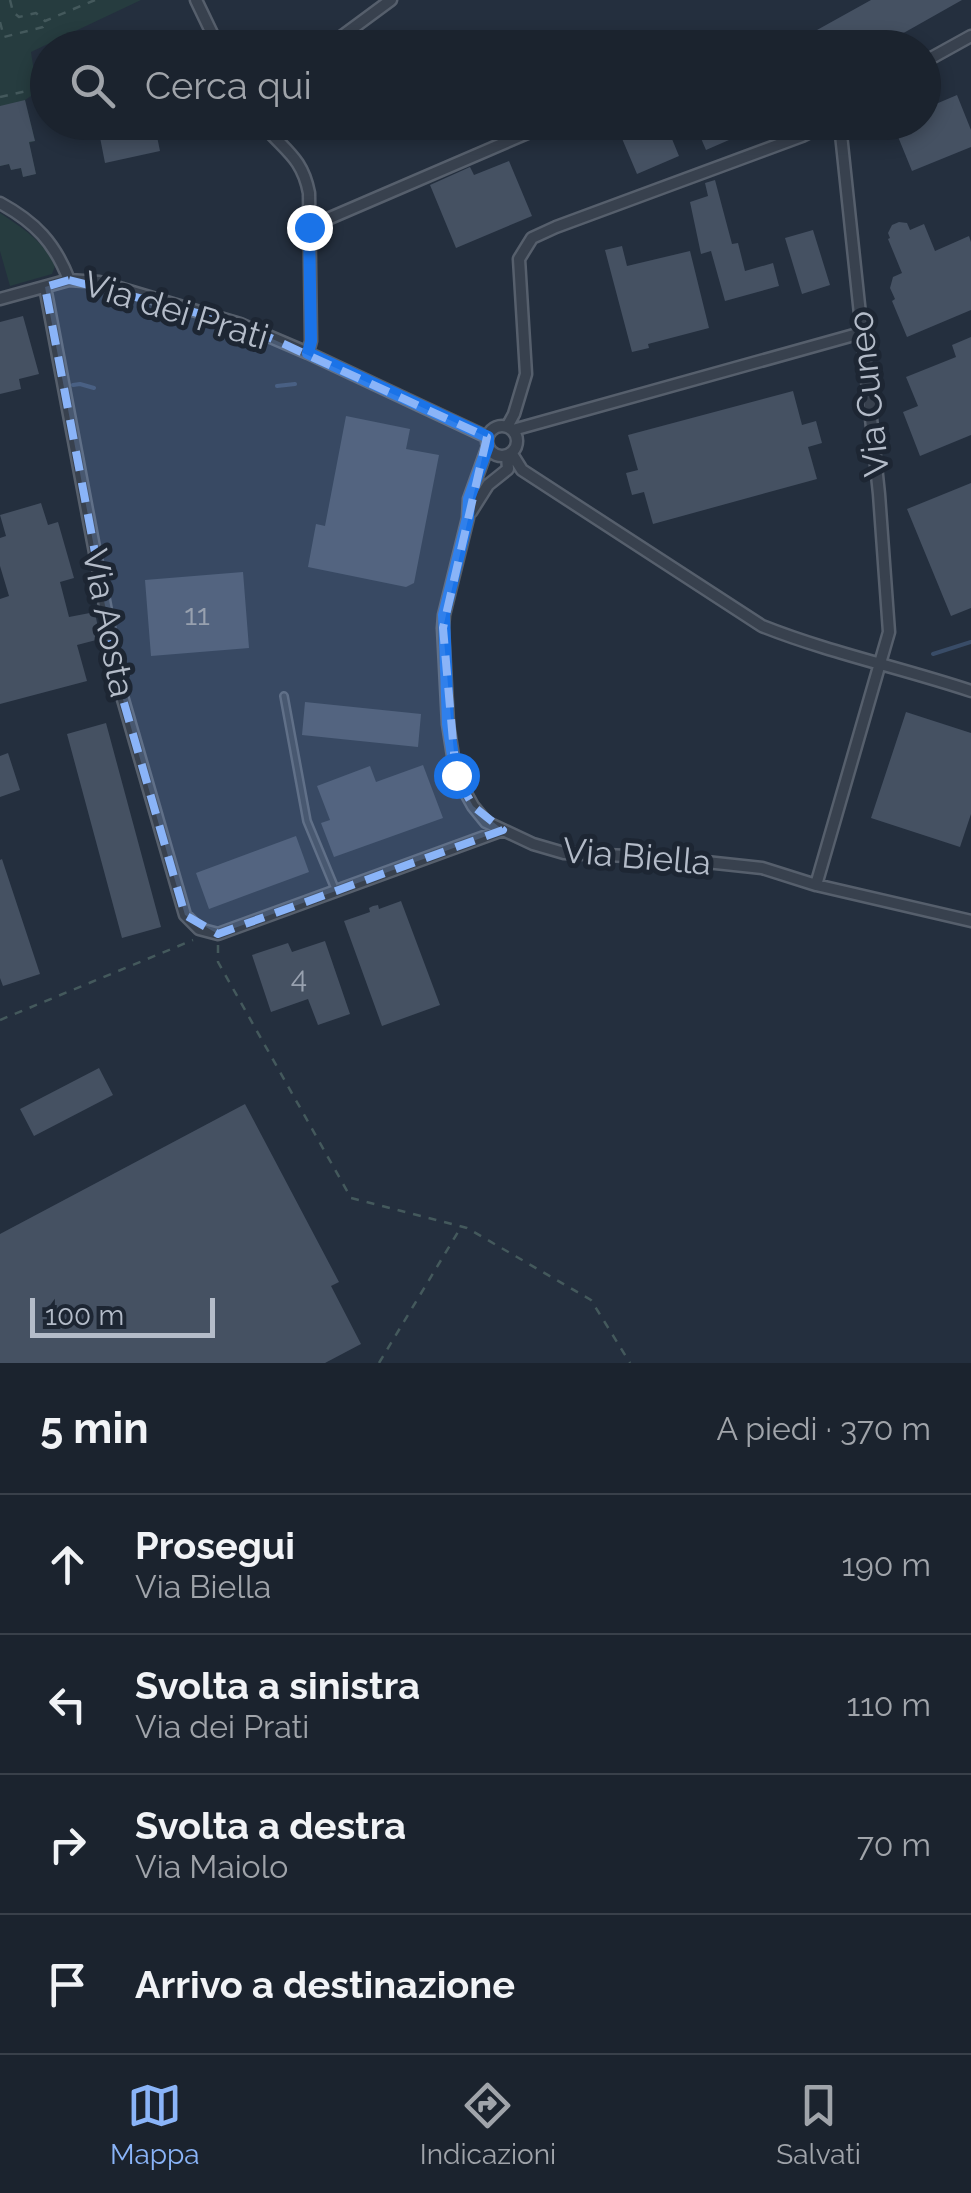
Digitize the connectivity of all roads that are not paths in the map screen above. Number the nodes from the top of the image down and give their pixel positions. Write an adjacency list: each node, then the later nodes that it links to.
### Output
1 (196, 0): 3 (street)
2 (391, 0): 4 (street)
3 (210, 30)
4 (350, 30)
5 (971, 36): 6 (street)
6 (941, 53)
7 (275, 140): 12 (street)
8 (511, 140): 12 (street)
9 (791, 140): 18 (street)
10 (840, 140): 16 (street, Via Cuneo)
11 (0, 203): 13 (street, Via dei Prati)
12 (309, 227): 17 (street)
13 (70, 280): 14 (street); 17 (street, Via dei Prati)
14 (46, 287): 15 (street); 27 (street, Via Aosta)
15 (0, 299)
16 (861, 334): 18 (street); 22 (street, Via Cuneo)
17 (308, 353): 19 (street, Via dei Prati)
18 (510, 428): 19 (street); 20 (street)
19 (488, 441): 20 (street); 21 (street, Via Biella)
20 (509, 455): 21 (street, Via Biella); 22 (street)
21 (468, 518): 25 (street, Via Biella)
22 (878, 662): 23 (street); 26 (street)
23 (971, 691)
24 (284, 696): 27 (lane)
25 (503, 830): 26 (street, Via Biella); 27 (street)
26 (816, 885): 28 (street, Via Biella)
27 (336, 890)
28 (971, 921)

